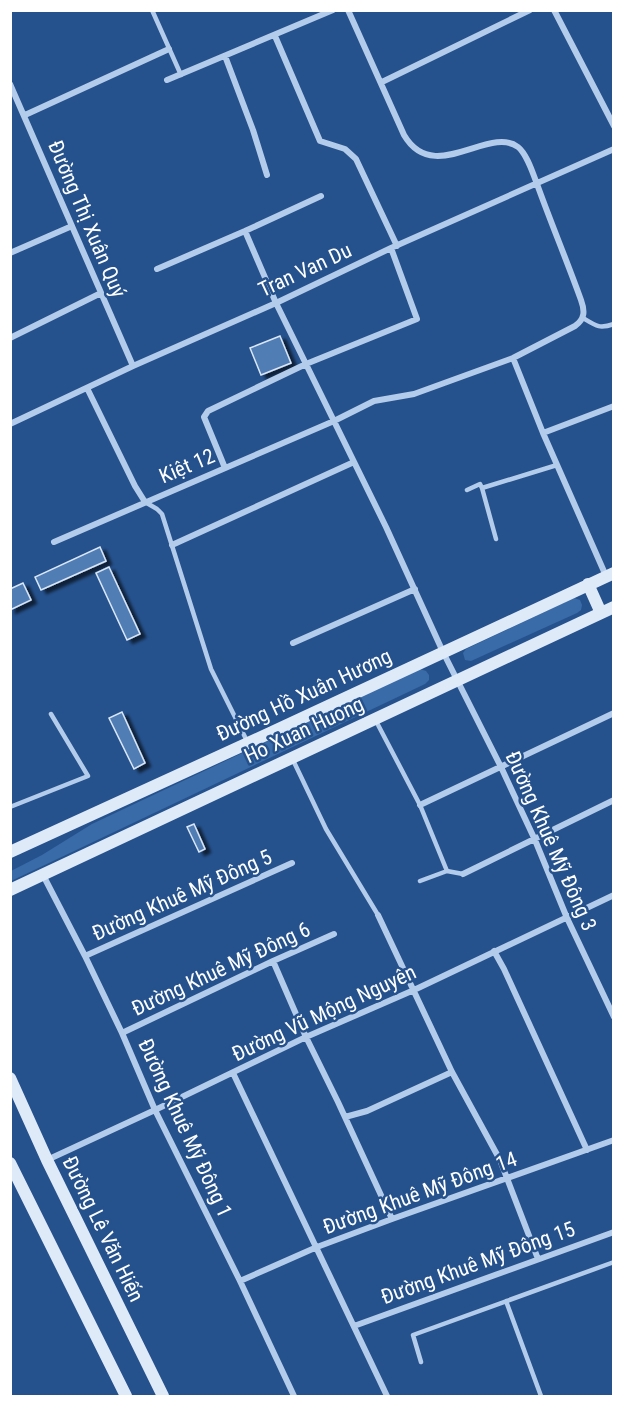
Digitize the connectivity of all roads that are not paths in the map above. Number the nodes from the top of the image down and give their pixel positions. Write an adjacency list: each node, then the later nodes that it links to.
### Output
1 (152, 10): 7 (lane)
2 (333, 10): 6 (street)
3 (348, 10): 11 (street)
4 (530, 10): 11 (street)
5 (554, 10): 14 (street)
6 (275, 36): 8 (street); 21 (street)
7 (169, 49): 9 (lane); 13 (street)
8 (225, 56): 9 (street); 16 (street)
9 (181, 75): 10 (street)
10 (167, 80)
11 (382, 82): 17 (street)
12 (10, 84): 13 (street, Đường Thị Xuân Quý)
13 (24, 115): 19 (street, Đường Thị Xuân Quý)
14 (614, 126)
15 (614, 149): 17 (street, Tran Van Du)
16 (267, 175)
17 (536, 183): 21 (street, Tran Van Du); 26 (street)
18 (321, 196): 20 (street)
19 (72, 226): 22 (street); 24 (street, Đường Thị Xuân Quý)
20 (245, 231): 23 (street); 25 (street, Đường Khuê Mỹ Đông 3)
21 (394, 247): 25 (street, Tran Van Du); 30 (street)
22 (10, 253)
23 (157, 269)
24 (101, 294): 28 (street); 31 (street, Đường Thị Xuân Quý)
25 (276, 303): 30 (street, Đường Khuê Mỹ Đông 3); 31 (street, Tran Van Du)
26 (583, 318): 27 (lane); 29 (street, Kiệt 12)
27 (614, 324)
28 (10, 338)
29 (513, 358): 34 (street, Kiệt 12); 36 (street)
30 (306, 364): 34 (street, Đường Khuê Mỹ Đông 3); 39 (street)
31 (133, 366): 32 (street, Tran Van Du)
32 (87, 388): 35 (street, Tran Van Du); 42 (street)
33 (614, 406): 36 (street)
34 (334, 421): 37 (street, Đường Khuê Mỹ Đông 3); 39 (street, Kiệt 12)
35 (10, 424)
36 (543, 433): 38 (street)
37 (354, 462): 45 (street); 48 (street, Đường Khuê Mỹ Đông 3)
38 (557, 465): 40 (lane); 46 (street)
39 (225, 468): 42 (street, Kiệt 12)
40 (482, 488): 41 (lane); 43 (lane)
41 (466, 490)
42 (146, 502): 44 (street, Kiệt 12); 45 (lane)
43 (496, 539)
44 (54, 542)
45 (172, 545): 57 (lane)
46 (610, 574): 47 (main road, Đường Hồ Xuân Hương)
47 (588, 584): 50 (main road); 52 (main road, Đường Hồ Xuân Hương)
48 (415, 589): 51 (street); 52 (street, Đường Khuê Mỹ Đông 3)
49 (614, 607): 50 (main road, Ho Xuan Huong)
50 (601, 613): 53 (main road, Ho Xuan Huong)
51 (293, 643)
52 (443, 652): 53 (street, Đường Khuê Mỹ Đông 3); 57 (main road, Đường Hồ Xuân Hương)
53 (457, 680): 56 (main road, Ho Xuan Huong); 59 (street, Đường Khuê Mỹ Đông 3)
54 (614, 713): 59 (street)
55 (51, 714): 62 (lane)
56 (375, 719): 58 (main road, Ho Xuan Huong); 61 (lane)
57 (248, 743): 64 (main road, Đường Hồ Xuân Hương)
58 (292, 757): 68 (main road, Ho Xuan Huong); 72 (lane)
59 (501, 767): 61 (street); 63 (street, Đường Khuê Mỹ Đông 3)
60 (614, 800): 63 (street)
61 (420, 805): 66 (lane)
62 (10, 807)
63 (535, 840): 67 (street); 73 (street, Đường Khuê Mỹ Đông 3)
64 (10, 852)
65 (292, 863): 76 (street, Đường Khuê Mỹ Đông 5)
66 (447, 870): 67 (lane); 69 (lane)
67 (463, 874)
68 (43, 875): 70 (main road, Ho Xuan Huong); 76 (street, Đường Khuê Mỹ Đông 1)
69 (420, 881)
70 (12, 890)
71 (614, 895): 73 (street, Đường Vũ Mộng Nguyên)
72 (378, 915): 78 (street)
73 (567, 918): 75 (street, Đường Vũ Mộng Nguyên); 79 (street, Đường Khuê Mỹ Đông 3)
74 (334, 934): 77 (street, Đường Khuê Mỹ Đông 6)
75 (494, 951): 78 (street, Đường Vũ Mộng Nguyên); 88 (street)
76 (86, 956): 80 (street, Đường Khuê Mỹ Đông 1)
77 (273, 961): 80 (street, Đường Khuê Mỹ Đông 6); 81 (street)
78 (414, 990): 81 (street, Đường Vũ Mộng Nguyên); 82 (street)
79 (614, 1017)
80 (122, 1033): 85 (street, Đường Khuê Mỹ Đông 1)
81 (306, 1037): 83 (street, Đường Vũ Mộng Nguyên); 86 (street)
82 (452, 1072): 86 (street); 91 (street)
83 (233, 1073): 85 (street, Đường Vũ Mộng Nguyên); 94 (street)
84 (10, 1078): 89 (main road, Đường Lê Văn Hiến)
85 (156, 1110): 89 (street, Đường Vũ Mộng Nguyên); 97 (street, Đường Khuê Mỹ Đông 1)
86 (345, 1117): 92 (street)
87 (614, 1140): 88 (street, Đường Khuê Mỹ Đông 14)
88 (588, 1150): 91 (street, Đường Khuê Mỹ Đông 14)
89 (47, 1160): 102 (main road, Đường Lê Văn Hiến)
90 (10, 1163): 101 (main road)
91 (508, 1178): 92 (street, Đường Khuê Mỹ Đông 14); 95 (street)
92 (392, 1219): 94 (street, Đường Khuê Mỹ Đông 14)
93 (614, 1232): 95 (street, Đường Khuê Mỹ Đông 15)
94 (317, 1247): 97 (street, Đường Khuê Mỹ Đông 14); 99 (street)
95 (538, 1259): 99 (street, Đường Khuê Mỹ Đông 15)
96 (614, 1262): 98 (lane)
97 (240, 1281): 103 (street, Đường Khuê Mỹ Đông 1)
98 (506, 1301): 100 (lane); 105 (lane)
99 (354, 1326): 104 (street)
100 (421, 1362)
101 (126, 1396)
102 (163, 1396)
103 (294, 1396)
104 (387, 1396)
105 (542, 1396)

